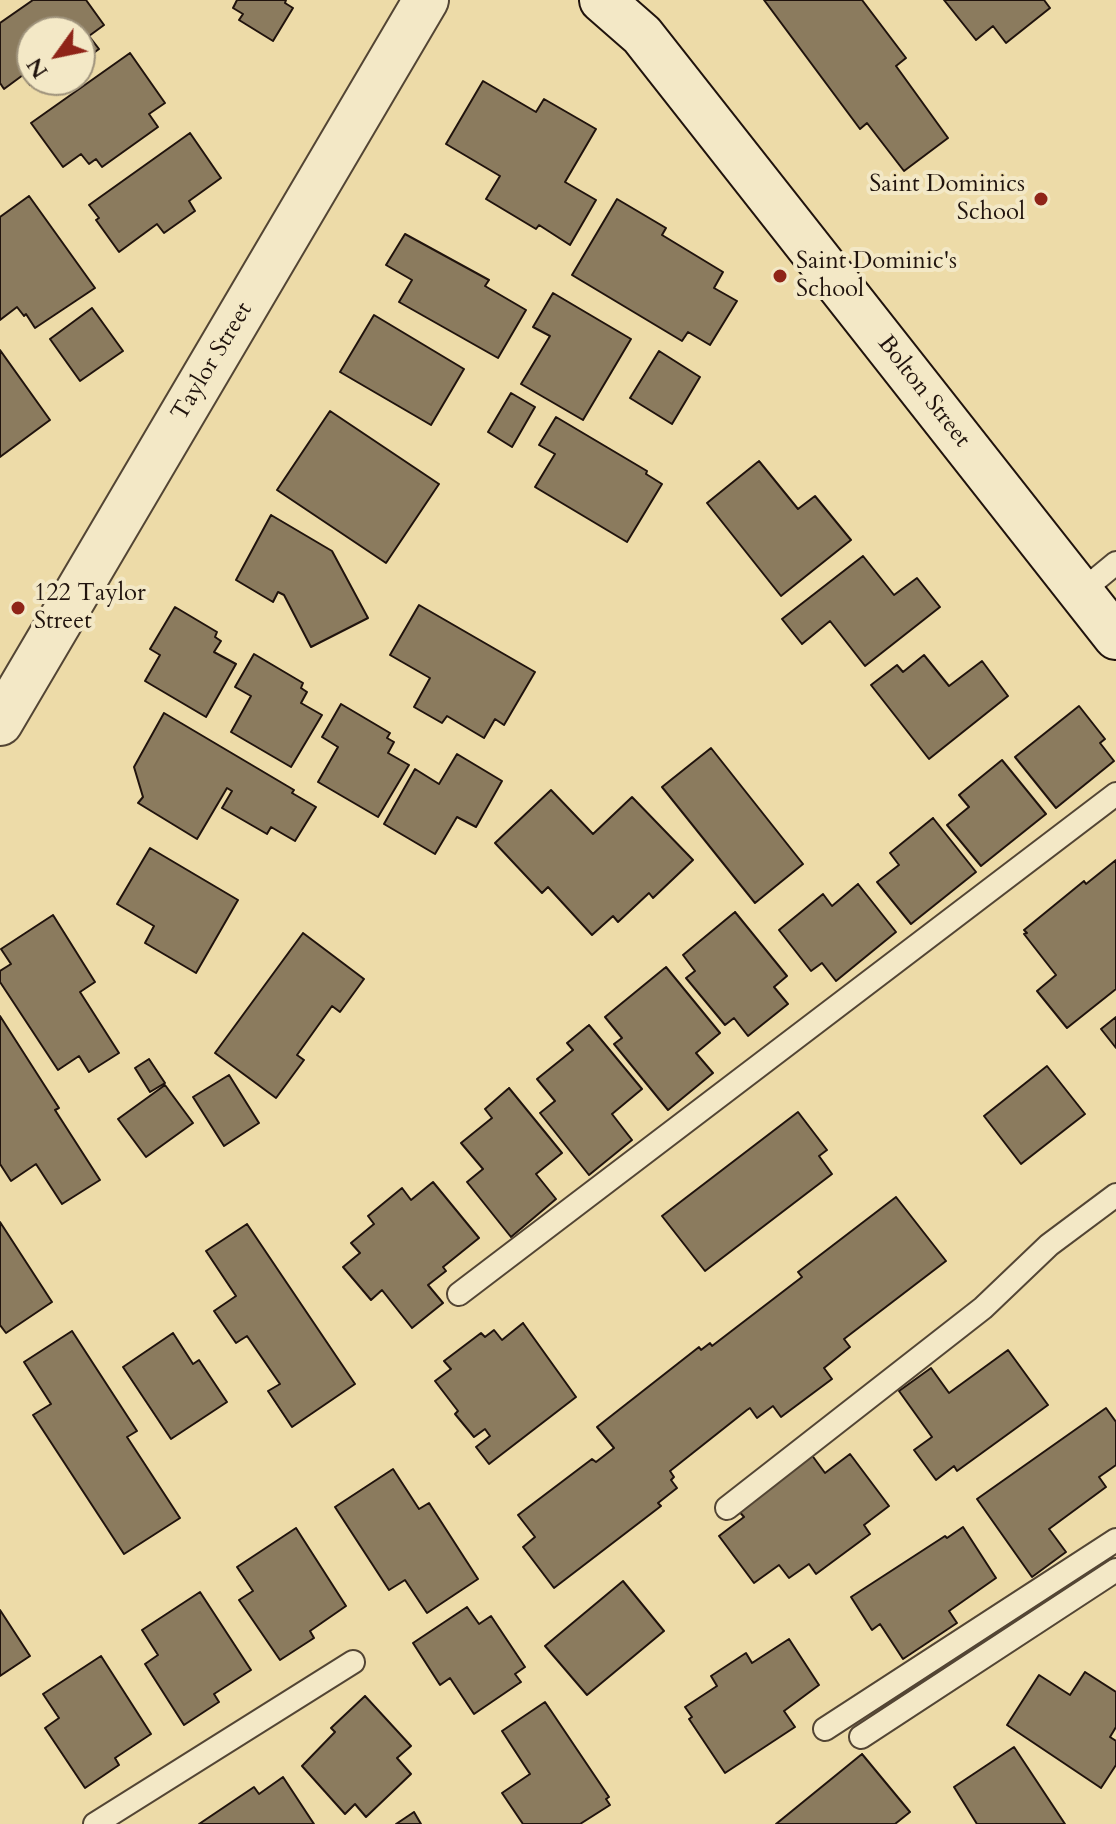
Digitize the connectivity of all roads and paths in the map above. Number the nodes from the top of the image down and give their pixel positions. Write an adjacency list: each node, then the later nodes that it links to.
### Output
1 (426, 0): 7 (street, Taylor Street)
2 (602, 0): 3 (street, Bolton Street)
3 (635, 17): 5 (street, Bolton Street)
4 (1116, 563): 5 (lane)
5 (1082, 591): 6 (street, Bolton Street)
6 (1116, 637)
7 (0, 723)
8 (1116, 794): 10 (lane)
9 (1116, 1195): 11 (lane)
10 (459, 1294)
11 (727, 1508)
12 (1116, 1540): 15 (lane)
13 (1116, 1570): 16 (lane)
14 (353, 1662): 17 (lane)
15 (825, 1729)
16 (861, 1737)
17 (95, 1824)

